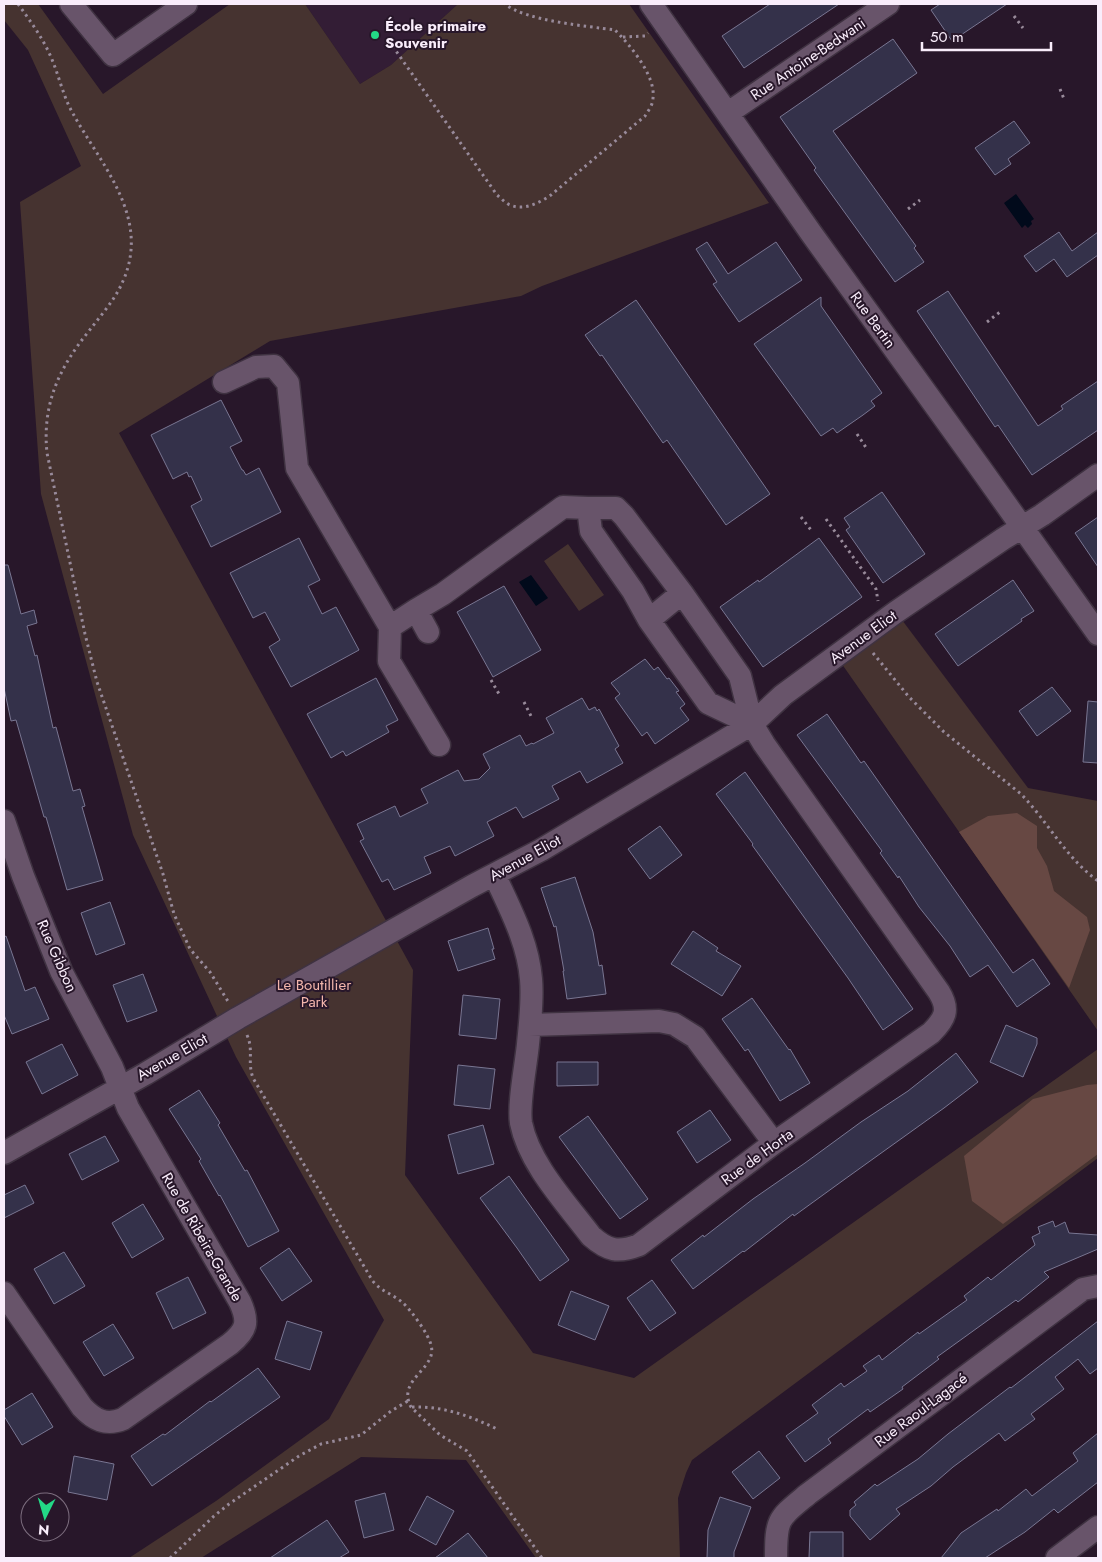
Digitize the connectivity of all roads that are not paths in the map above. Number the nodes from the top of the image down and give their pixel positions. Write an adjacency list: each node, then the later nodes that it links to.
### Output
1 (71, 4): 2 (street)
2 (186, 4)
3 (651, 4): 5 (street, Rue Bertin)
4 (888, 4): 5 (street, Rue Antoine-Bedwani)
5 (728, 113): 9 (street, Rue Bertin)
6 (224, 382): 13 (street)
7 (1098, 475): 9 (street, Avenue Eliot)
8 (588, 508): 10 (street, Rue de Horta); 11 (street); 12 (street)
9 (1022, 528): 15 (street, Rue Bertin); 16 (street, Avenue Eliot)
10 (682, 593): 12 (street); 16 (street, Rue de Horta)
11 (416, 610): 13 (street); 14 (street)
12 (649, 620): 16 (street)
13 (390, 627): 17 (street)
14 (428, 632)
15 (1098, 634)
16 (752, 724): 19 (street, Avenue Eliot); 22 (street, Rue de Horta)
17 (439, 745)
18 (4, 821): 21 (street, Rue Gibbon)
19 (495, 876): 20 (street, Rue de Horta); 21 (street, Avenue Eliot)
20 (530, 1025): 22 (street); 22 (street, Rue de Horta)
21 (120, 1087): 23 (street, Avenue Eliot); 25 (street, Rue de Ribeira-Grande)
22 (774, 1143)
23 (4, 1153)
24 (1098, 1286): 27 (street, Rue Raoul-Lagacé)
25 (4, 1292)
26 (1098, 1527): 28 (street)
27 (776, 1558)
28 (1057, 1558)

